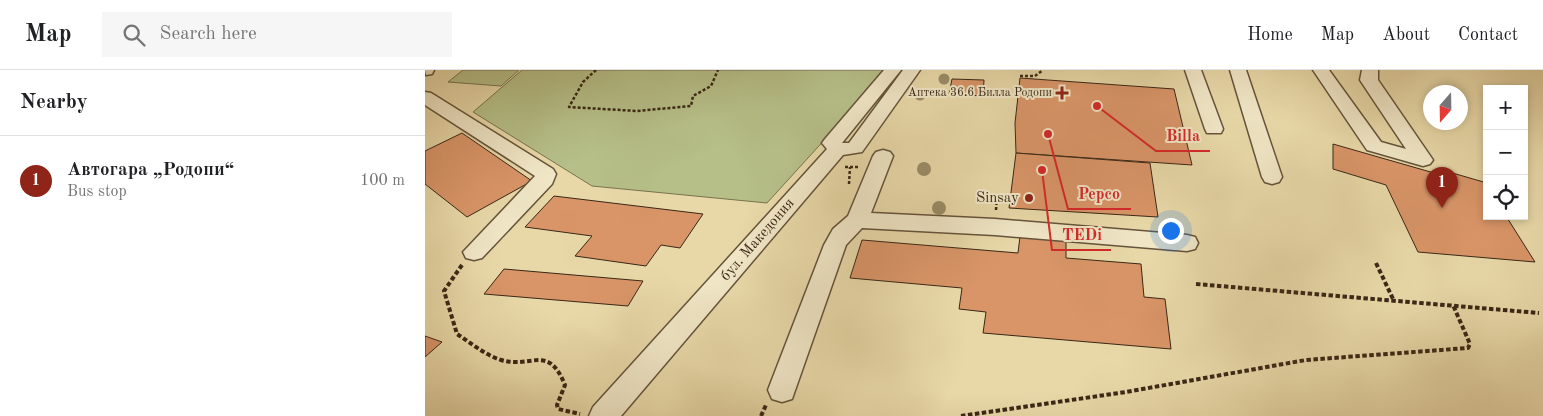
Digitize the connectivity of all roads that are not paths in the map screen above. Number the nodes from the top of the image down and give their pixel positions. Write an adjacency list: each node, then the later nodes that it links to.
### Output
1 (893, 70): 10 (street)
2 (912, 70): 10 (street, бул. Македония)
3 (1193, 70): 8 (street)
4 (1238, 70): 11 (street)
5 (1321, 70): 6 (street)
6 (1370, 70)
7 (425, 97): 14 (street)
8 (1214, 129)
9 (883, 156): 12 (street)
10 (841, 158): 16 (street, бул. Македония)
11 (1272, 177)
12 (857, 220): 13 (street); 15 (street)
13 (1187, 243)
14 (474, 252)
15 (782, 390)
16 (603, 416)

